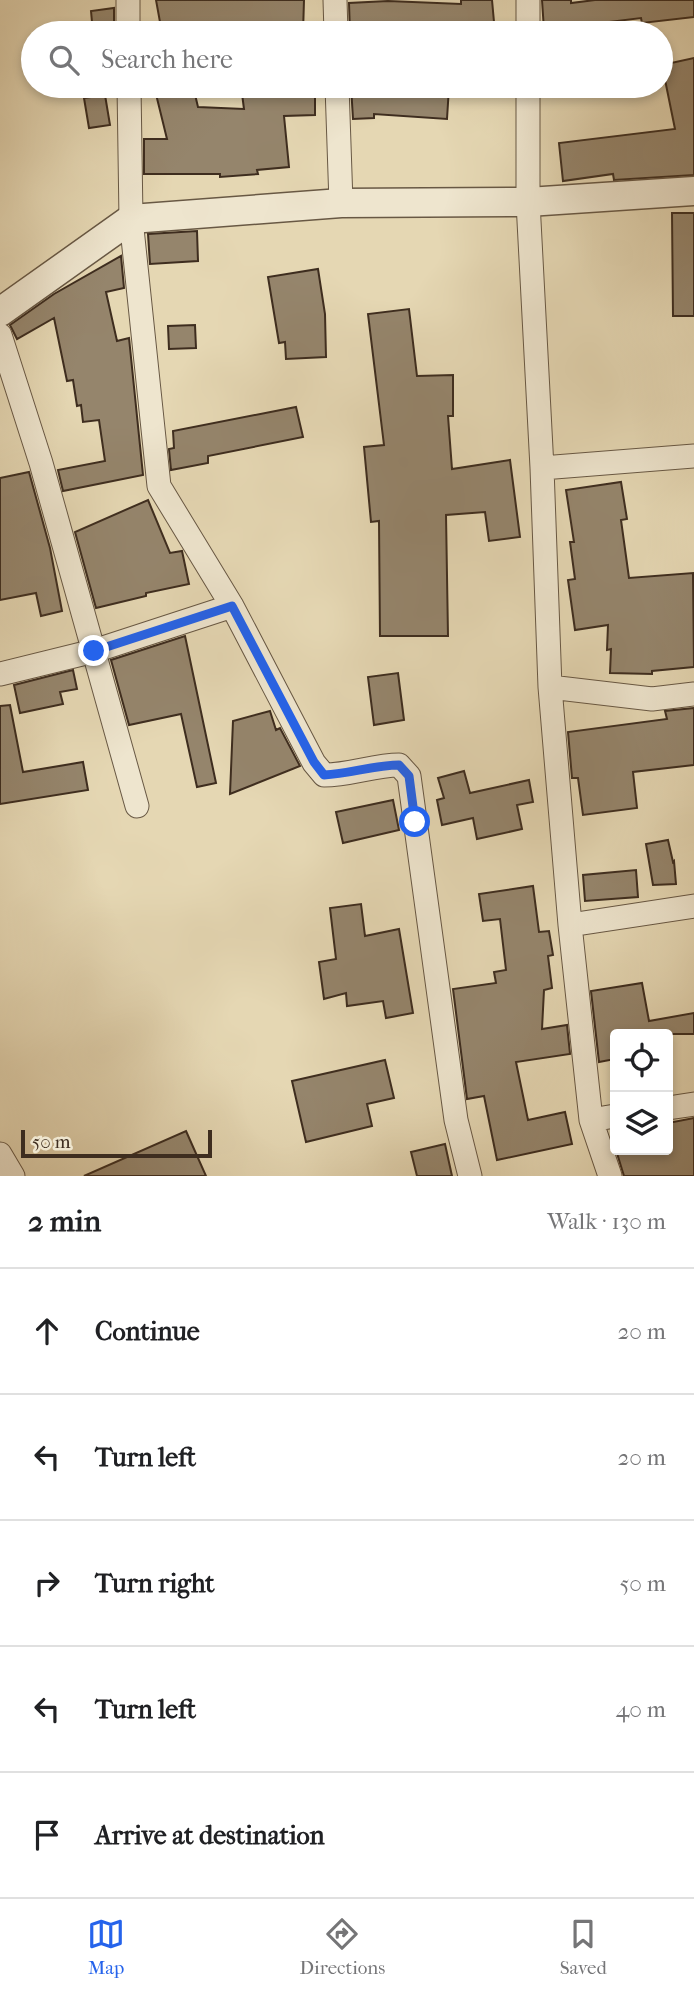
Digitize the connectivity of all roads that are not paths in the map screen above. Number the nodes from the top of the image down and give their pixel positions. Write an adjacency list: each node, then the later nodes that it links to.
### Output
1 (128, 0): 4 (street)
2 (335, 0): 5 (street)
3 (528, 0): 6 (street)
4 (128, 21)
5 (336, 21)
6 (528, 21)
7 (129, 98): 13 (street)
8 (337, 98): 12 (street)
9 (528, 98): 11 (street)
10 (694, 191): 11 (street)
11 (528, 202): 12 (street); 17 (street)
12 (341, 203): 13 (street)
13 (131, 219): 14 (street); 18 (street)
14 (0, 312)
15 (0, 335): 19 (street)
16 (694, 456): 17 (street)
17 (542, 468): 21 (street)
18 (232, 606): 19 (street); 32 (street)
19 (94, 651): 20 (street); 23 (street)
20 (0, 674)
21 (550, 687): 22 (street); 25 (street)
22 (694, 694)
23 (137, 806)
24 (694, 906): 25 (street)
25 (569, 925): 29 (street)
26 (694, 1104): 27 (street)
27 (673, 1107)
28 (610, 1117): 29 (street)
29 (591, 1120): 33 (street)
30 (0, 1153): 31 (street)
31 (13, 1176)
32 (470, 1176)
33 (610, 1176)

